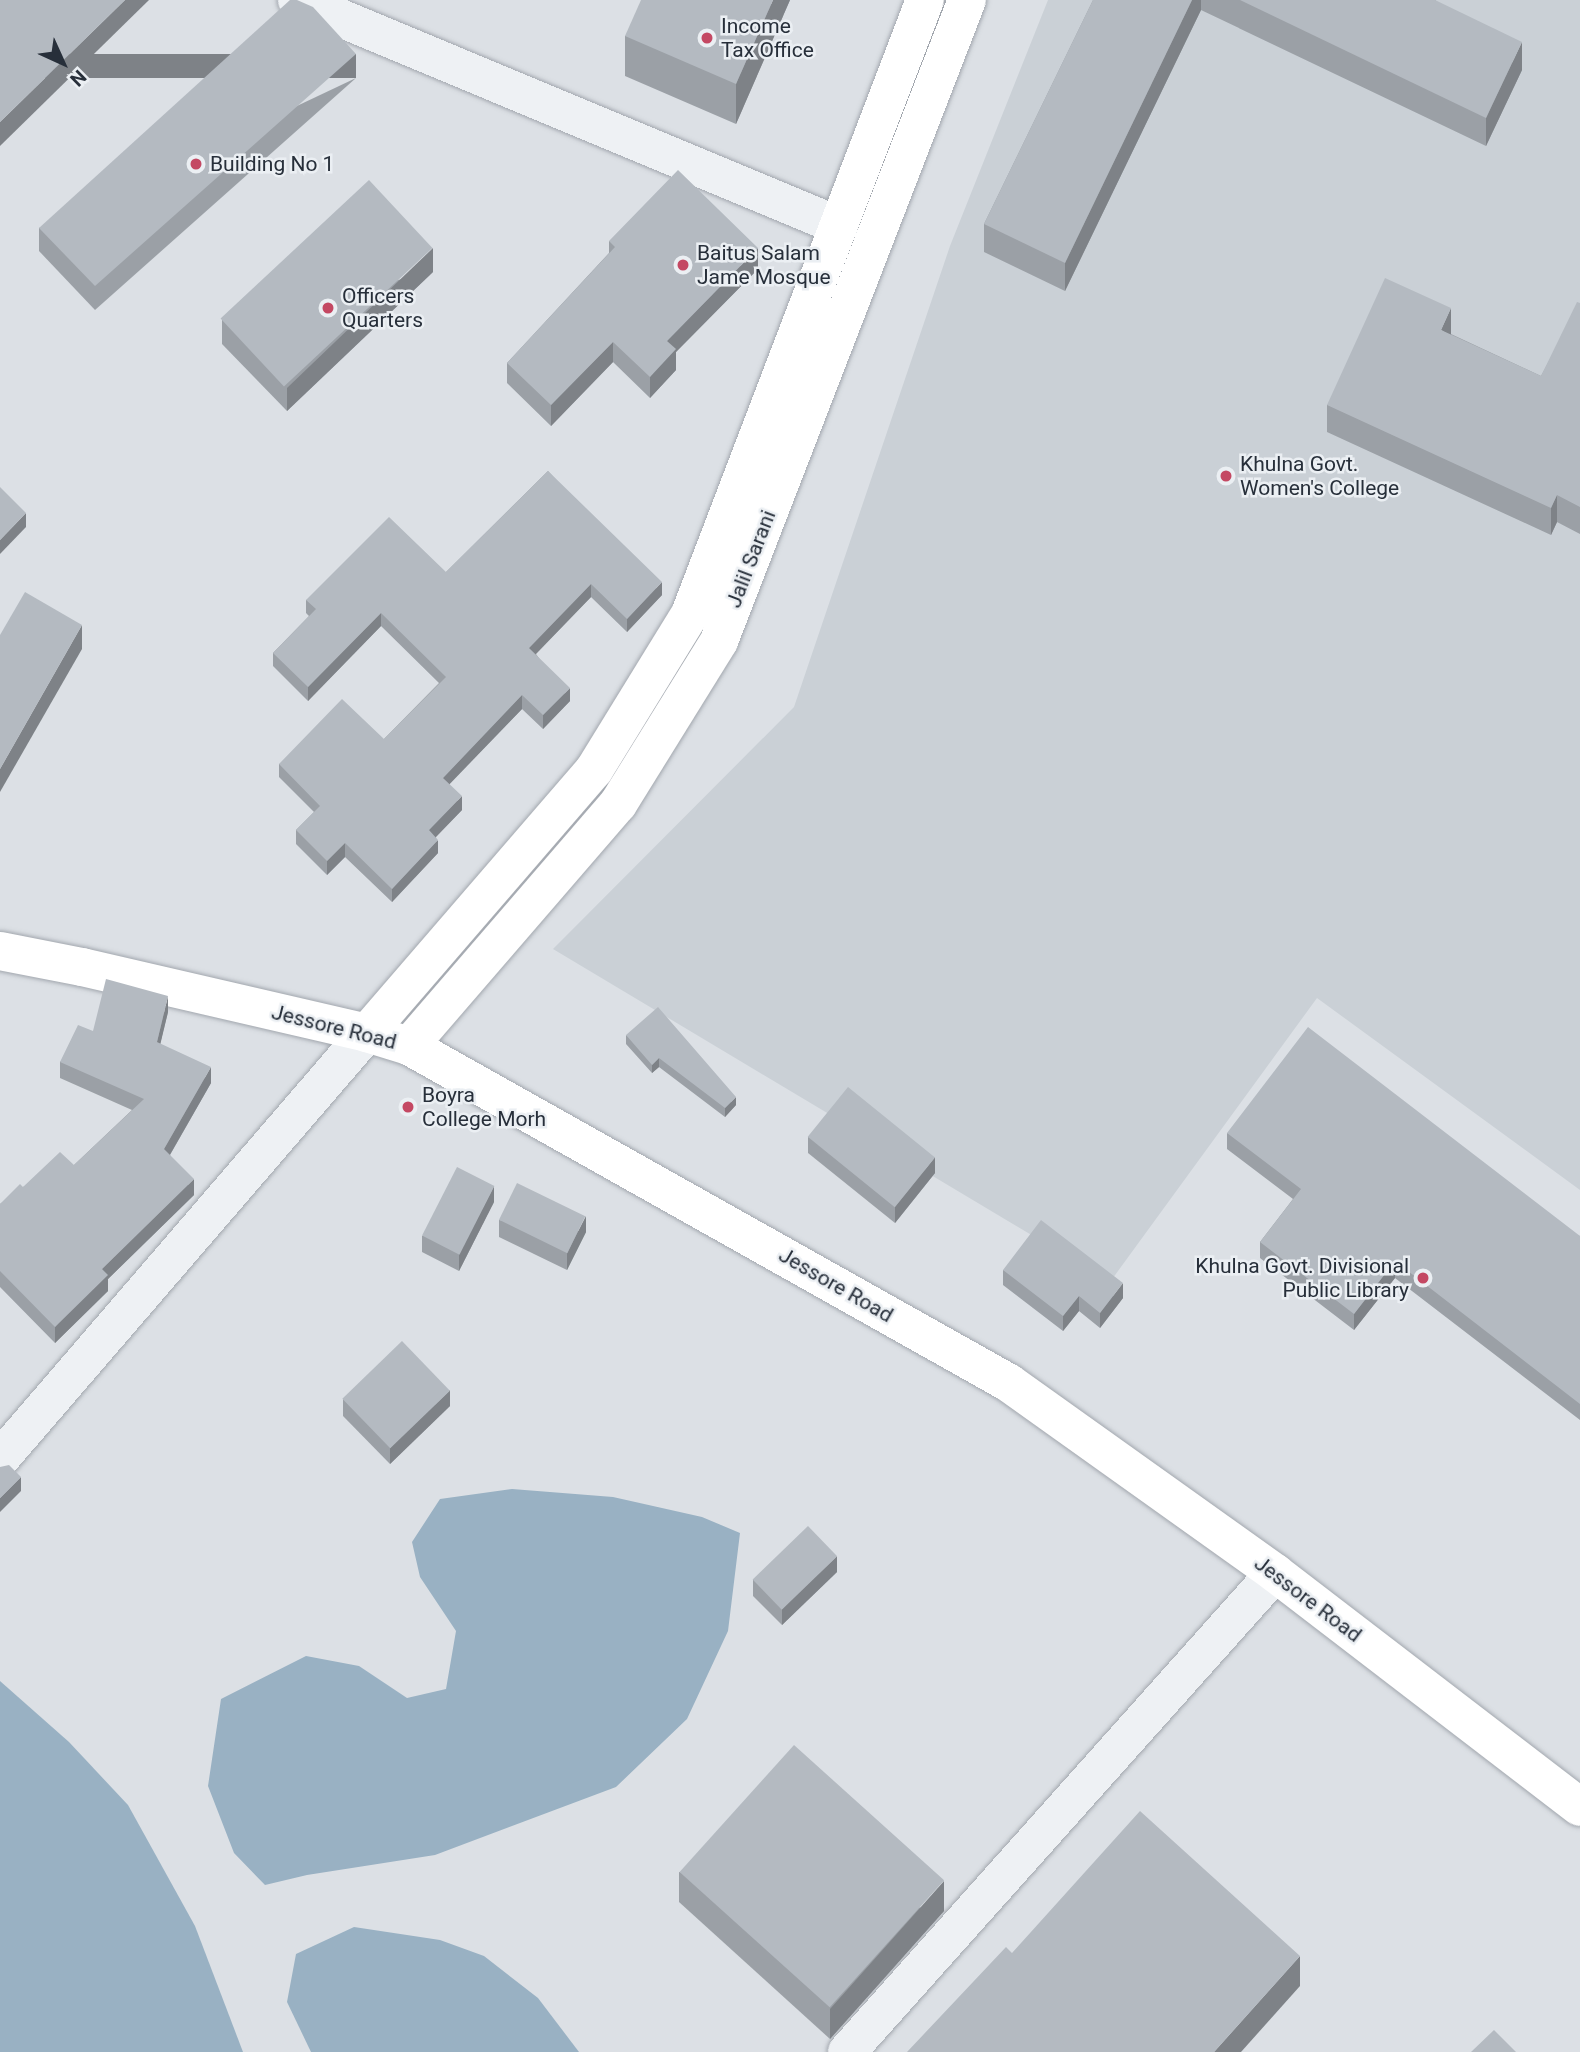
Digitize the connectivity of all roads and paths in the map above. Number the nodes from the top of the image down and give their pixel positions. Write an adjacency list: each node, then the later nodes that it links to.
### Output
1 (298, 0): 4 (street)
2 (925, 0): 4 (main road, Jalil Sarani)
3 (967, 0): 7 (main road, Jalil Sarani)
4 (839, 226): 6 (main road, Jalil Sarani)
5 (0, 951): 6 (main road, Jessore Road)
6 (367, 1033): 7 (main road, Jessore Road); 8 (street)
7 (409, 1046): 9 (main road, Jessore Road)
8 (0, 1459)
9 (1275, 1573): 10 (main road, Jessore Road); 11 (street)
10 (1580, 1807)
11 (847, 2052)

